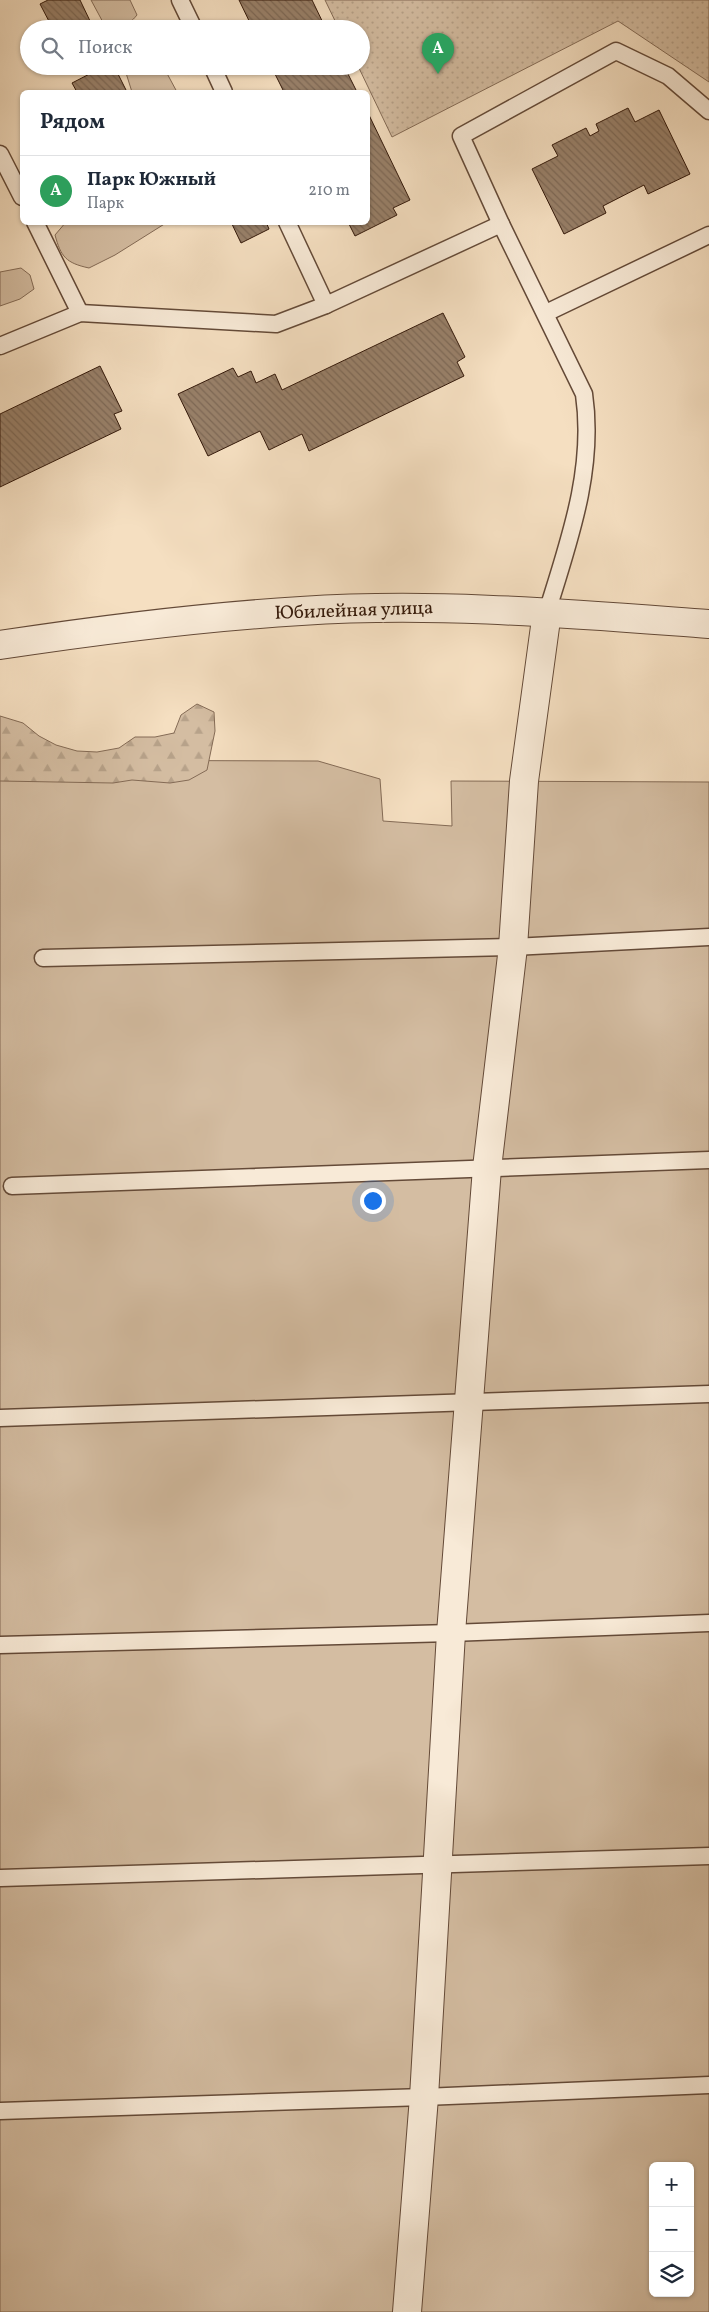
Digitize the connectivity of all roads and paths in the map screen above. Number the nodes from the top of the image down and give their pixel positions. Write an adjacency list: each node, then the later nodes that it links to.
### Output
1 (180, 0): 2 (lane)
2 (190, 20)
3 (216, 75): 4 (lane)
4 (223, 90)
5 (709, 111): 8 (lane)
6 (0, 154): 7 (lane)
7 (20, 193)
8 (500, 224): 12 (lane); 14 (lane)
9 (36, 225): 13 (lane)
10 (288, 225): 12 (lane)
11 (709, 235): 14 (lane)
12 (326, 305): 13 (lane)
13 (80, 313): 15 (lane)
14 (546, 313): 16 (lane)
15 (0, 346)
16 (548, 612): 17 (street, Юбилейная улица); 18 (street, Юбилейная улица); 20 (street)
17 (709, 624)
18 (0, 645)
19 (709, 937): 20 (lane)
20 (513, 947): 21 (lane); 23 (street)
21 (43, 958)
22 (709, 1160): 23 (lane)
23 (487, 1168): 24 (lane); 26 (street)
24 (12, 1186)
25 (709, 1394): 26 (lane)
26 (469, 1402): 27 (lane); 29 (street)
27 (0, 1418)
28 (709, 1623): 29 (lane)
29 (451, 1633): 30 (lane); 32 (street)
30 (0, 1645)
31 (709, 1856): 32 (lane)
32 (437, 1865): 33 (lane); 35 (street)
33 (2, 1878)
34 (709, 2085): 35 (lane)
35 (424, 2098): 36 (lane); 37 (street)
36 (0, 2111)
37 (407, 2312)

